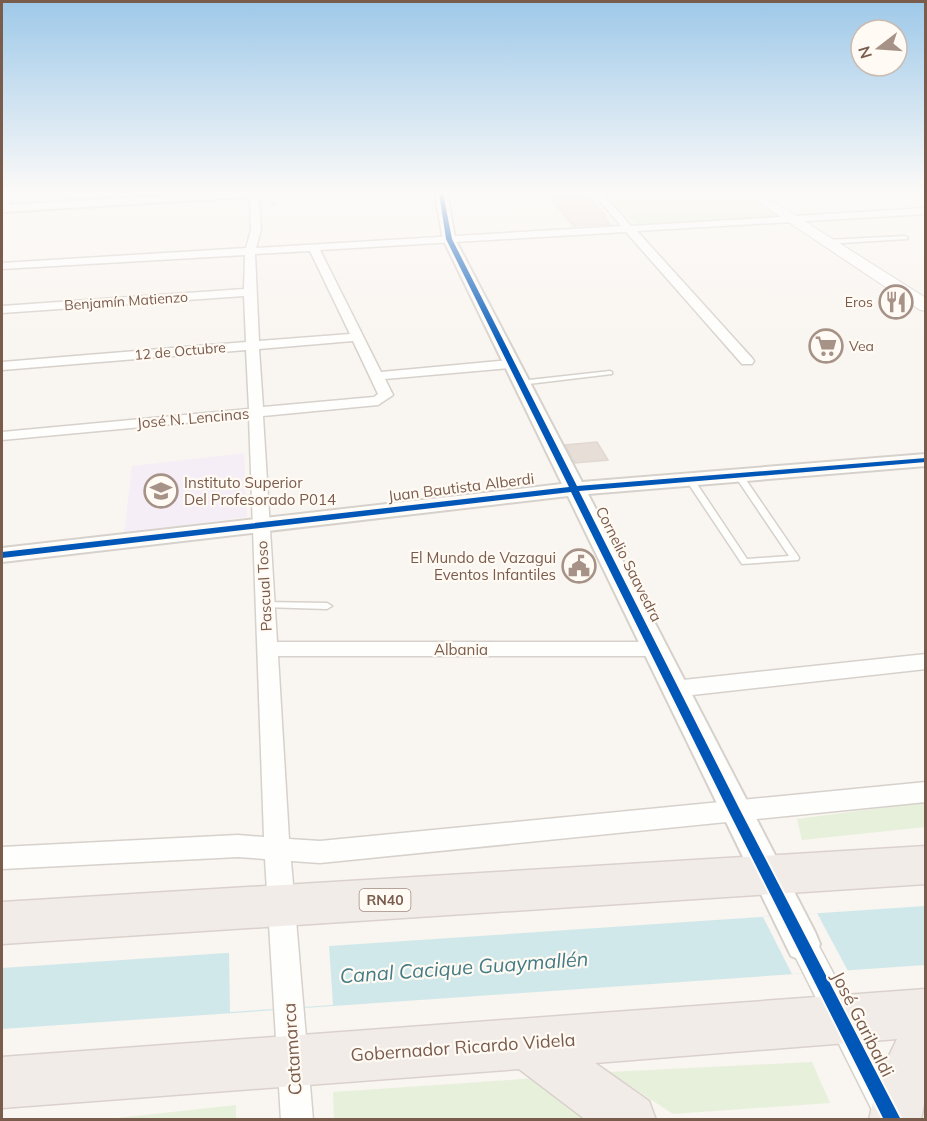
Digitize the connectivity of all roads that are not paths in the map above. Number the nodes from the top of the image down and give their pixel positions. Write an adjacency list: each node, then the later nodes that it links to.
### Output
1 (252, 245): 7 (street, Pascual Toso)
2 (342, 245): 6 (street)
3 (452, 245): 17 (street, Cornelio Saavedra)
4 (644, 245): 14 (street)
5 (831, 245): 10 (main road)
6 (313, 247): 7 (street); 12 (street)
7 (250, 251): 8 (street); 9 (street, Pascual Toso)
8 (2, 266)
9 (250, 292): 11 (street, Benjamín Matienzo); 13 (street, Pascual Toso)
10 (926, 306)
11 (2, 310)
12 (359, 337): 13 (street, 12 de Octubre); 18 (street)
13 (252, 346): 15 (street, 12 de Octubre); 19 (street, Pascual Toso)
14 (747, 361)
15 (2, 366)
16 (610, 373): 17 (lane)
17 (515, 374): 18 (street); 24 (street, Cornelio Saavedra)
18 (378, 376): 19 (street, José N. Lencinas)
19 (255, 412): 20 (street, José N. Lencinas); 25 (street, Pascual Toso)
20 (2, 436)
21 (926, 460): 22 (street, Juan Bautista Alberdi)
22 (739, 476): 23 (street, Juan Bautista Alberdi); 23 (lane)
23 (690, 480): 24 (street, Juan Bautista Alberdi)
24 (575, 489): 25 (street, Juan Bautista Alberdi); 30 (street, Cornelio Saavedra)
25 (261, 526): 26 (street, Juan Bautista Alberdi); 27 (street, Pascual Toso)
26 (2, 555)
27 (266, 605): 28 (lane); 29 (street, Pascual Toso)
28 (327, 606)
29 (268, 649): 30 (street, Albania); 35 (street, Pascual Toso)
30 (655, 649): 32 (street, Cornelio Saavedra)
31 (926, 661): 32 (street)
32 (674, 689): 34 (street, Cornelio Saavedra)
33 (926, 792): 34 (street)
34 (735, 812): 35 (street); 38 (street, Cornelio Saavedra)
35 (277, 848): 36 (street); 39 (street, Pascual Toso)
36 (2, 858)
37 (926, 865): 38 (highway, RN40)
38 (768, 877): 39 (highway, RN40); 41 (street, Cornelio Saavedra)
39 (282, 906): 40 (highway, RN40); 42 (street, Pascual Toso)
40 (2, 923)
41 (811, 959): 44 (street, José Garibaldi)
42 (287, 978): 47 (street, Catamarca)
43 (926, 1013): 44 (highway, Gobernador Ricardo Videla)
44 (842, 1020): 45 (highway, Gobernador Ricardo Videla); 51 (street, José Garibaldi)
45 (524, 1042): 47 (highway, Gobernador Ricardo Videla); 50 (highway)
46 (926, 1044): 51 (highway)
47 (293, 1060): 48 (highway, Gobernador Ricardo Videla); 49 (street, Catamarca)
48 (2, 1083)
49 (297, 1119)
50 (630, 1119)
51 (894, 1119)

